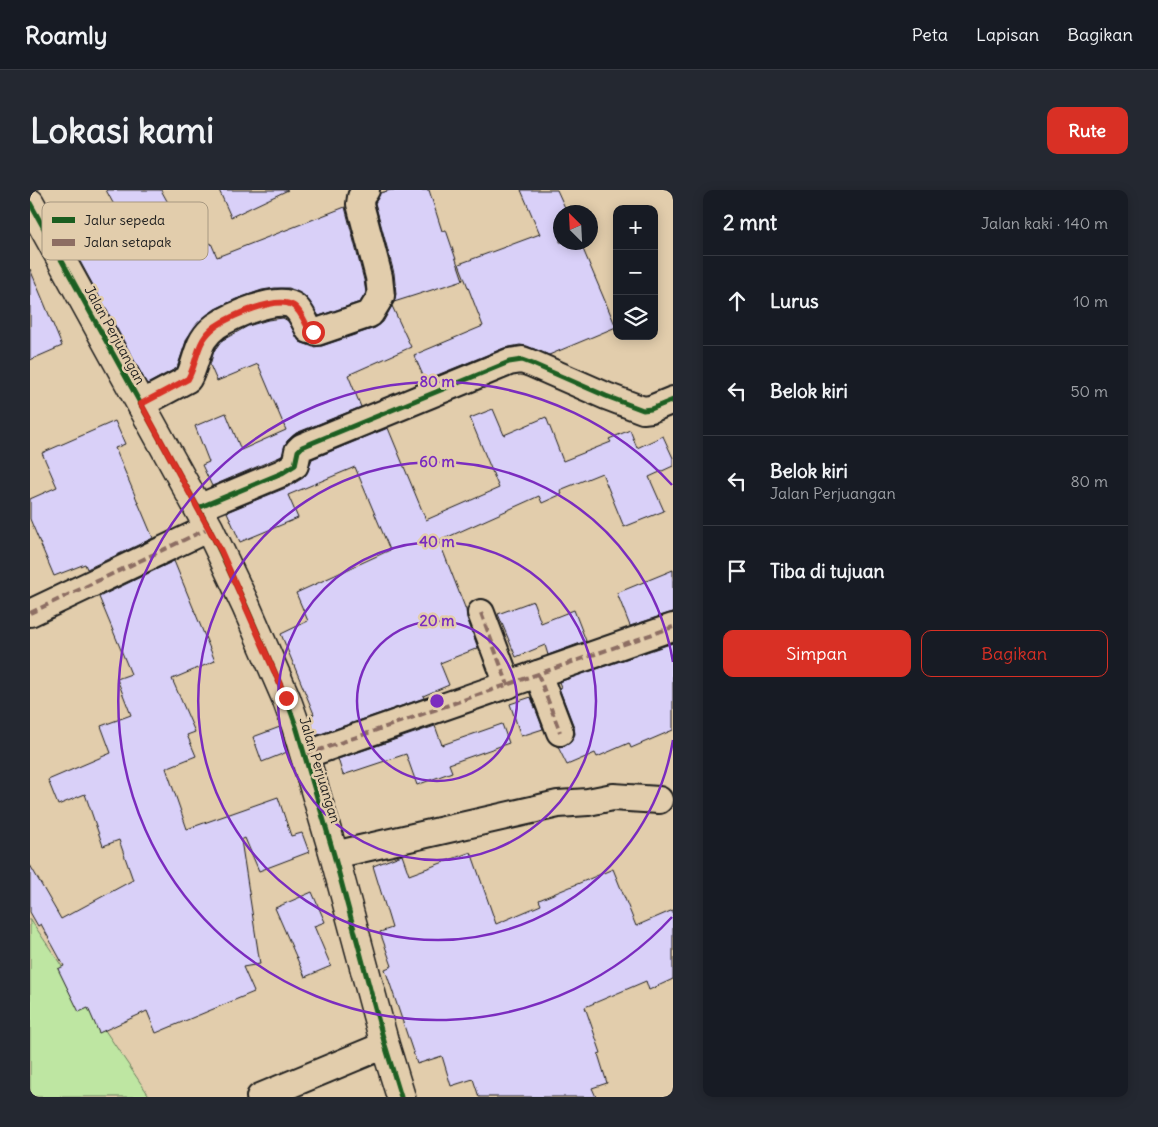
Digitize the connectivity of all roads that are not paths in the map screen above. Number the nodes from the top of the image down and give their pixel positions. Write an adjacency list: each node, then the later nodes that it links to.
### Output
1 (366, 190): 6 (street)
2 (30, 203): 3 (street, Jalan Perjuangan)
3 (42, 225)
4 (61, 260): 6 (street, Jalan Perjuangan)
5 (673, 400): 7 (street)
6 (141, 404): 7 (street, Jalan Perjuangan)
7 (204, 518): 8 (street); 14 (street, Jalan Perjuangan)
8 (30, 613)
9 (481, 613): 12 (street)
10 (673, 627): 11 (street)
11 (538, 674): 12 (street); 13 (street)
12 (508, 685): 14 (street)
13 (560, 732)
14 (305, 755): 16 (street, Jalan Perjuangan)
15 (659, 800): 16 (street)
16 (334, 855): 17 (street, Jalan Perjuangan)
17 (385, 1045): 18 (street); 19 (street, Jalan Perjuangan)
18 (260, 1097)
19 (401, 1097)

